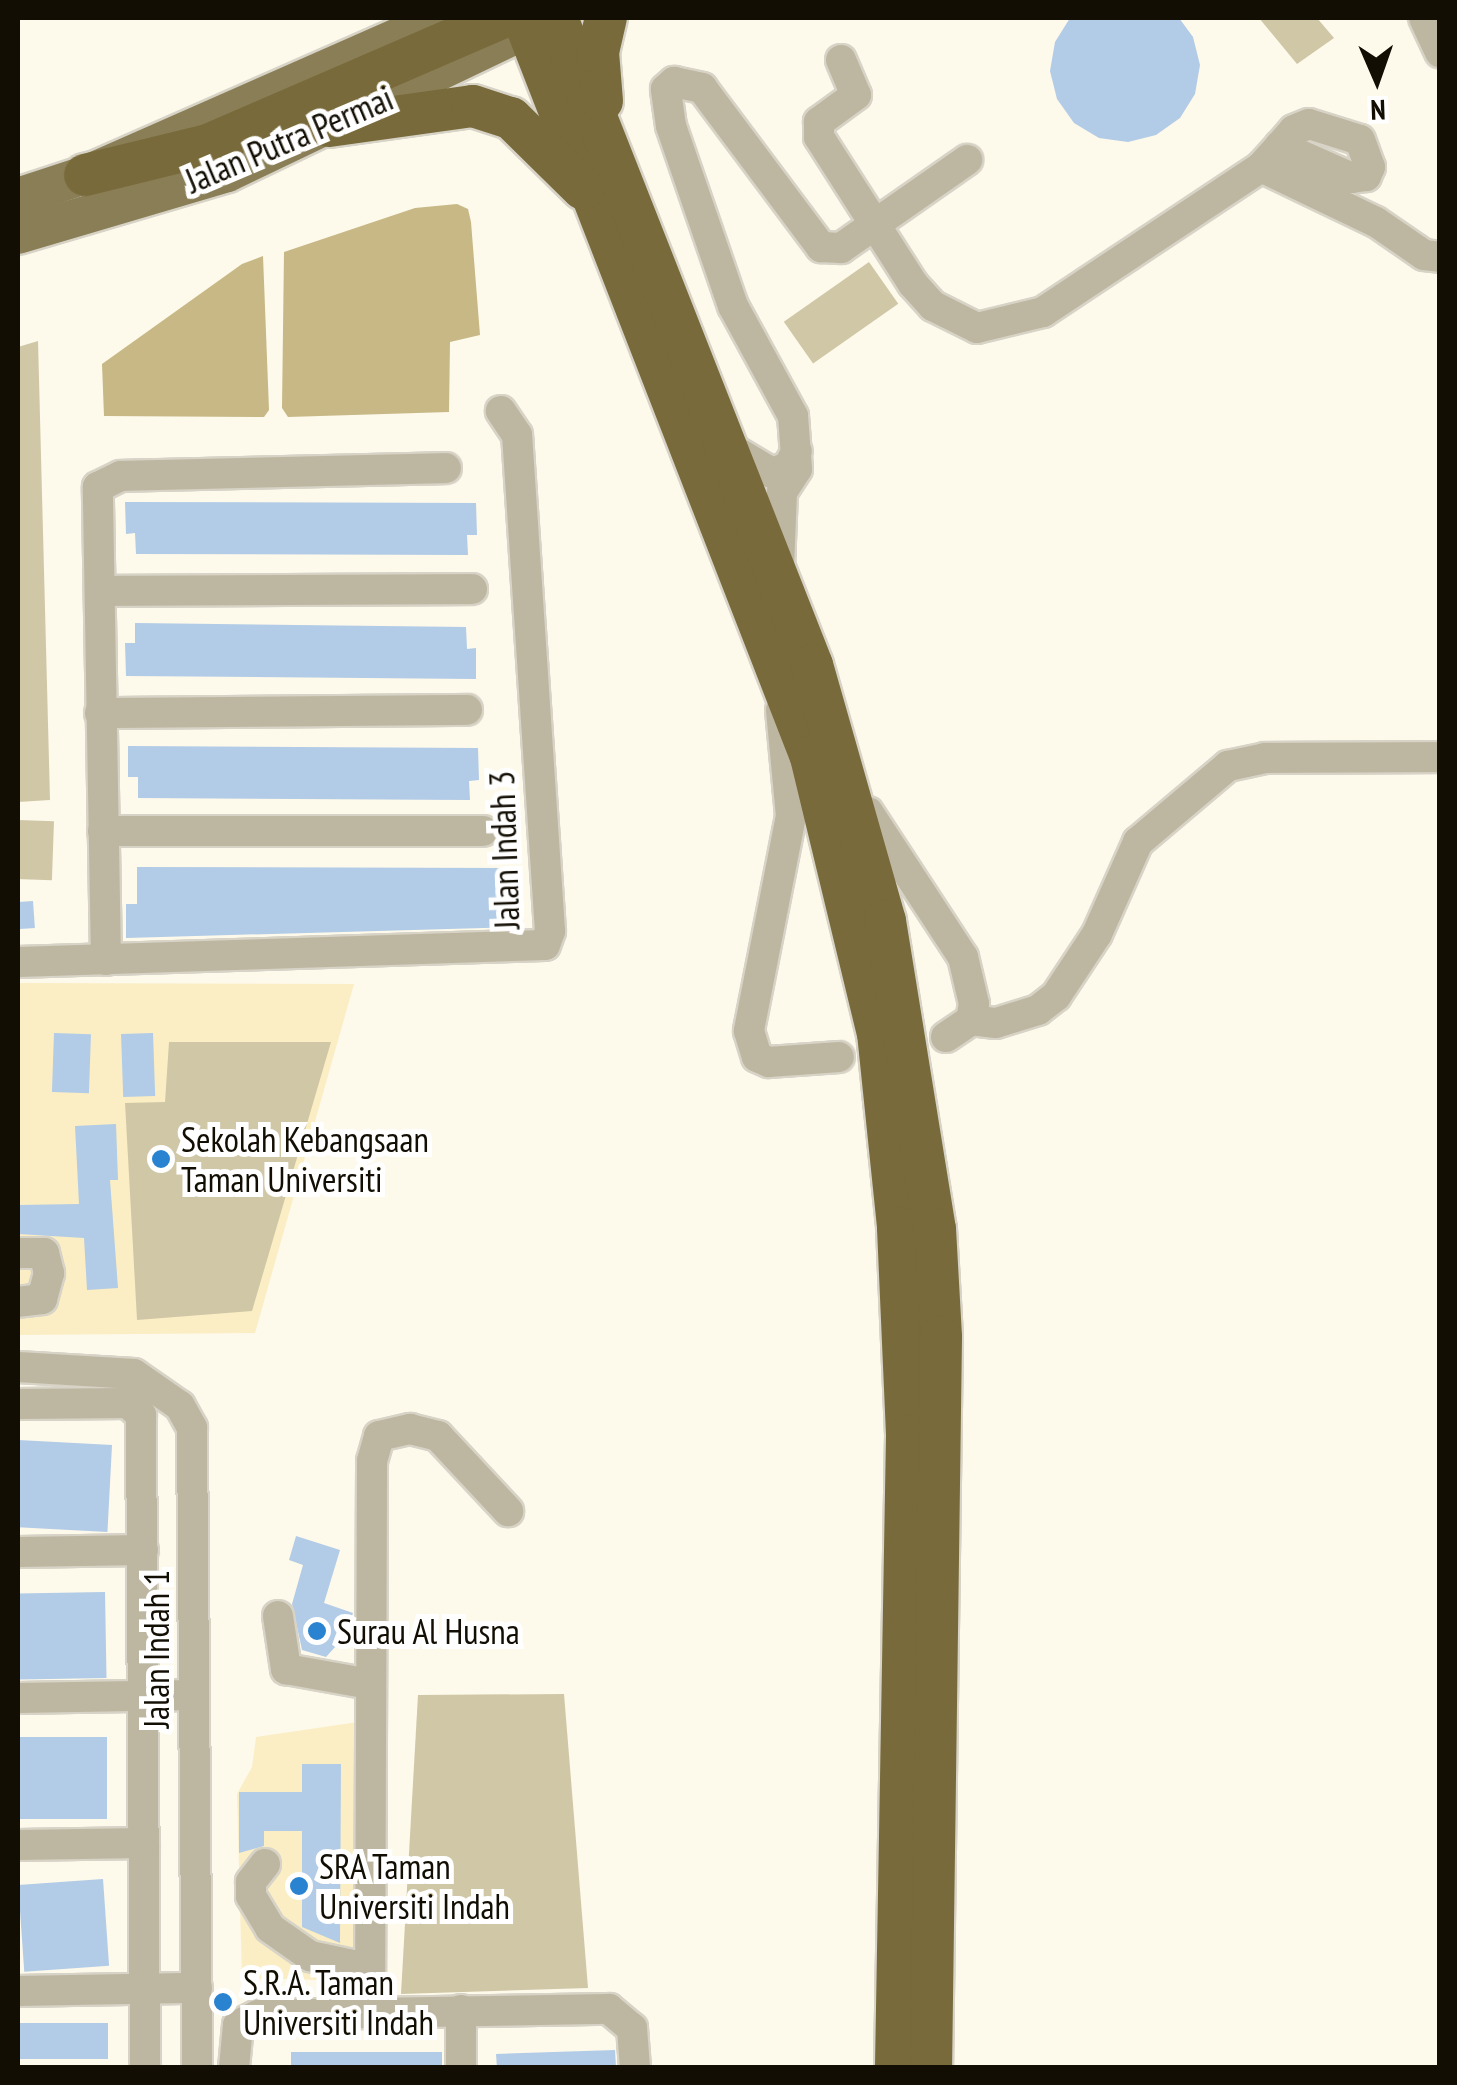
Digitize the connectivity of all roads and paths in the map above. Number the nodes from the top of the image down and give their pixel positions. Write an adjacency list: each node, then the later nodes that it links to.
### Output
1 (397, 18): 10 (street)
2 (441, 18): 9 (main road, Jalan Putra Permai)
3 (606, 18): 7 (highway)
4 (535, 20): 6 (main road, Jalan Putra Permai); 7 (highway); 9 (highway); 11 (highway)
5 (840, 60): 12 (street)
6 (330, 126): 11 (highway); 13 (main road, Jalan Putra Permai)
7 (606, 137): 16 (highway)
8 (967, 160): 12 (street)
9 (85, 175): 10 (main road, Jalan Putra Permai)
10 (18, 196)
11 (597, 204): 22 (highway)
12 (873, 226): 14 (street); 17 (street)
13 (18, 235)
14 (1437, 262)
15 (501, 411): 29 (street, Jalan Indah 3)
16 (724, 445): 17 (street); 19 (highway)
17 (798, 448): 19 (street)
18 (446, 468): 21 (street)
19 (778, 580): 25 (highway)
20 (472, 589): 21 (street)
21 (100, 591): 24 (street)
22 (777, 661): 31 (street); 58 (highway)
23 (467, 710): 24 (street)
24 (100, 712): 28 (street)
25 (842, 754): 26 (street); 59 (highway)
26 (1440, 757)
27 (483, 831): 28 (street)
28 (103, 832): 29 (street)
29 (106, 960): 30 (street, Jalan Indah 3)
30 (18, 962)
31 (839, 1056)
32 (18, 1253): 33 (street)
33 (18, 1302)
34 (18, 1367): 41 (street, Jalan Indah 1)
35 (18, 1404): 37 (street)
36 (508, 1511): 40 (street)
37 (142, 1550): 38 (street); 42 (street)
38 (18, 1552)
39 (278, 1616): 40 (street)
40 (370, 1684): 47 (street)
41 (192, 1695): 42 (street); 48 (street, Jalan Indah 1)
42 (145, 1696): 43 (street); 44 (street)
43 (18, 1698)
44 (144, 1843): 45 (street); 49 (street)
45 (18, 1845)
46 (265, 1864): 47 (street)
47 (367, 1968): 52 (street)
48 (197, 1988): 49 (street); 54 (street, Jalan Indah 1)
49 (145, 1989): 50 (street); 53 (street)
50 (18, 1990)
51 (461, 2010): 52 (street); 56 (street); 57 (street)
52 (370, 2014): 55 (street)
53 (145, 2068)
54 (197, 2068)
55 (234, 2068)
56 (461, 2068)
57 (635, 2068)
58 (896, 2068)
59 (931, 2068)

